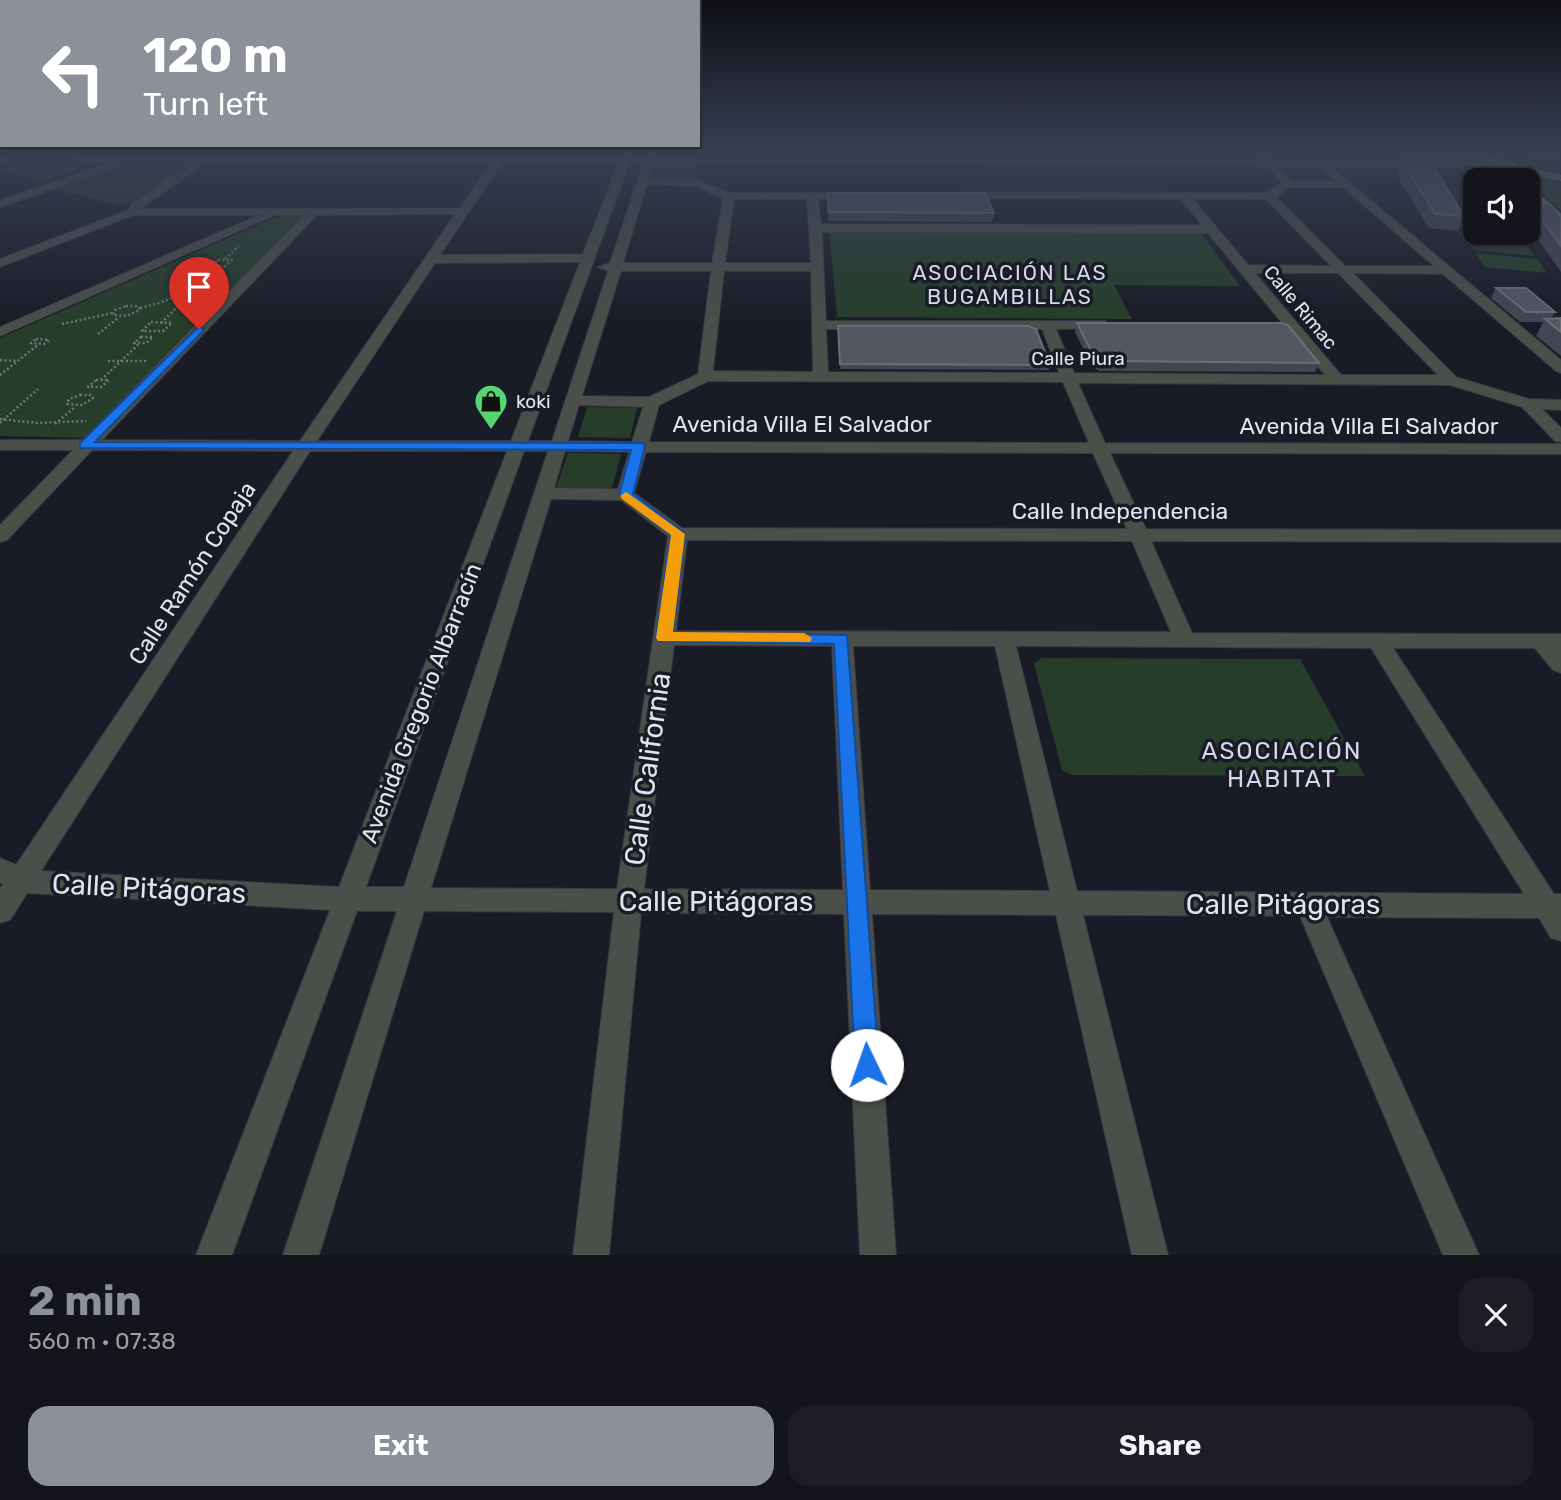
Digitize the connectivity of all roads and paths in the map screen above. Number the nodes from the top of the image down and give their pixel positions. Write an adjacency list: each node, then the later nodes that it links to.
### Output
1 (606, 211): 23 (street, Avenida Gregorio Albarracín)
2 (633, 211): 25 (street, Avenida Gregorio Albarracín)
3 (727, 211): 26 (street)
4 (814, 211): 14 (street)
5 (896, 211): 14 (street)
6 (1111, 211): 15 (street)
7 (1196, 211): 15 (street, Calle Rimac)
8 (1284, 211): 29 (street)
9 (1376, 211): 30 (street)
10 (132, 212): 11 (street); 20 (street)
11 (278, 212): 12 (street); 45 (street)
12 (313, 212): 13 (street); 80 (street)
13 (463, 212): 18 (street, Calle Ramón Copaja)
14 (816, 228): 27 (street)
15 (1211, 229): 28 (street, Calle Rimac)
16 (240, 240): 17 (path)
17 (233, 242)
18 (432, 259): 23 (street); 76 (street, Calle Ramón Copaja)
19 (193, 262): 31 (path)
20 (0, 263)
21 (204, 263): 22 (path)
22 (214, 263): 24 (path); 24 (path)
23 (586, 263): 25 (street); 78 (street, Avenida Gregorio Albarracín)
24 (219, 266): 32 (path)
25 (615, 267): 26 (street); 66 (street, Avenida Gregorio Albarracín)
26 (718, 267): 27 (street); 56 (street)
27 (815, 267): 39 (street)
28 (1244, 269): 29 (street); 59 (street, Calle Rimac)
29 (1342, 269): 30 (street); 62 (street)
30 (1443, 270): 42 (street)
31 (180, 290): 32 (path); 34 (path)
32 (194, 290): 33 (path); 37 (path)
33 (222, 290)
34 (141, 308): 35 (path); 36 (path)
35 (113, 313): 36 (path); 38 (path)
36 (120, 317): 47 (path)
37 (161, 323): 44 (path); 44 (path)
38 (58, 325)
39 (820, 325): 40 (street); 57 (street)
40 (1047, 325): 41 (street); 58 (street)
41 (1115, 325)
42 (1515, 329): 43 (street); 55 (street)
43 (1542, 329)
44 (153, 331): 53 (path)
45 (0, 332)
46 (40, 332): 48 (path)
47 (98, 334)
48 (31, 335)
49 (39, 344): 51 (path)
50 (0, 360): 51 (path)
51 (18, 361): 60 (path)
52 (108, 361): 53 (path)
53 (121, 361): 54 (path); 61 (path)
54 (155, 361)
55 (1561, 368)
56 (705, 376): 57 (street, Calle Piura); 67 (street)
57 (821, 377): 58 (street, Calle Piura)
58 (1068, 377): 59 (street, Calle Piura); 82 (street)
59 (1335, 377): 62 (street, Calle Piura)
60 (0, 378)
61 (101, 380): 63 (path); 63 (path)
62 (1451, 380): 68 (street)
63 (94, 387): 65 (path)
64 (38, 388): 72 (path)
65 (87, 394): 70 (path); 70 (path)
66 (572, 400): 67 (street); 79 (street, Avenida Gregorio Albarracín)
67 (652, 402): 81 (street)
68 (1528, 404): 69 (street); 75 (street)
69 (1561, 405)
70 (76, 406): 73 (path)
71 (97, 419): 73 (path)
72 (1, 421): 73 (path)
73 (56, 423): 74 (path)
74 (49, 429)
75 (1561, 437)
76 (306, 444): 78 (street, Avenida Villa El Salvador); 80 (street, Avenida Villa El Salvador); 97 (street, Calle Ramón Copaja)
77 (0, 445): 80 (street, Avenida Villa El Salvador)
78 (518, 445): 79 (street, Avenida Villa El Salvador); 98 (street, Avenida Gregorio Albarracín)
79 (557, 445): 81 (street, Avenida Villa El Salvador); 84 (street, Avenida Gregorio Albarracín)
80 (85, 446): 87 (street)
81 (639, 446): 82 (street, Avenida Villa El Salvador); 85 (street)
82 (1098, 447): 83 (street, Avenida Villa El Salvador); 89 (street)
83 (1561, 449)
84 (542, 493): 85 (street); 99 (street, Avenida Gregorio Albarracín)
85 (625, 495): 86 (street)
86 (678, 534): 89 (street, Calle Independencia); 90 (street, Calle California)
87 (0, 536)
88 (1561, 536): 89 (street, Calle Independencia)
89 (1142, 537): 93 (street)
90 (664, 638): 91 (street); 100 (street, Calle California)
91 (842, 638): 92 (street); 101 (street)
92 (1004, 639): 93 (street); 102 (street)
93 (1185, 640): 94 (street)
94 (1378, 641): 95 (street); 105 (street)
95 (1551, 641): 96 (street)
96 (1561, 666)
97 (10, 875): 98 (street, Calle Pitágoras); 104 (street, Calle Ramón Copaja)
98 (347, 899): 99 (street, Calle Pitágoras); 106 (street, Avenida Gregorio Albarracín)
99 (412, 899): 100 (street, Calle Pitágoras); 107 (street, Avenida Gregorio Albarracín)
100 (629, 901): 101 (street, Calle Pitágoras); 108 (street, Calle California)
101 (857, 902): 102 (street, Calle Pitágoras); 109 (street)
102 (1067, 903): 103 (street, Calle Pitágoras); 110 (street)
103 (1308, 904): 105 (street, Calle Pitágoras); 111 (street)
104 (0, 911)
105 (1556, 913)
106 (214, 1255)
107 (301, 1255)
108 (591, 1255)
109 (878, 1255)
110 (1150, 1255)
111 (1461, 1255)

